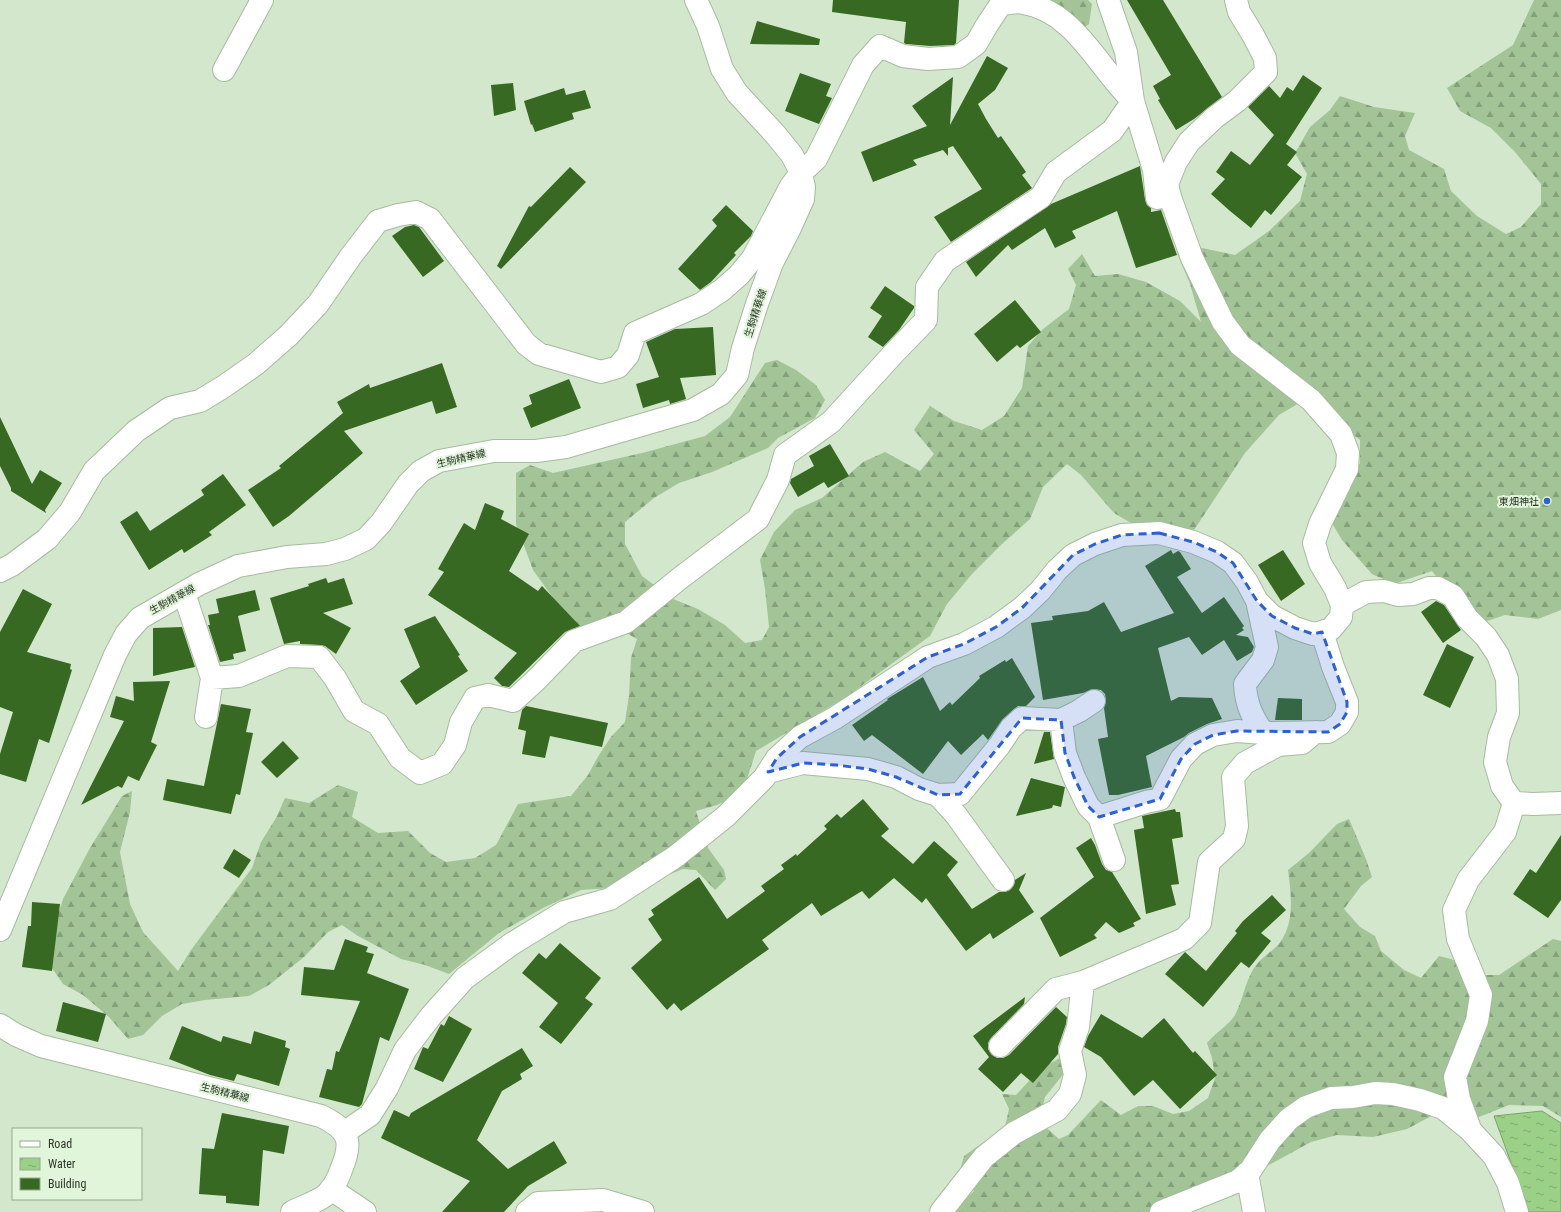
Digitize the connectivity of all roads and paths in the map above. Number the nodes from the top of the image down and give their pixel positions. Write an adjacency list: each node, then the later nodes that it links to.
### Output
1 (262, 0): 6 (street)
2 (696, 0): 8 (street, 生駒精華線)
3 (1108, 0): 7 (street)
4 (1236, 0): 9 (street)
5 (1001, 2): 7 (street); 8 (street)
6 (224, 70)
7 (1133, 101): 9 (street); 15 (street)
8 (801, 173): 10 (street); 11 (street, 生駒精華線)
9 (1170, 197): 13 (street)
10 (0, 570)
11 (184, 593): 15 (street); 28 (street, 生駒精華線)
12 (1256, 601): 14 (street); 19 (street); 21 (street)
13 (1342, 604): 14 (street); 23 (street)
14 (1322, 632): 20 (street)
15 (212, 678): 17 (street)
16 (1094, 701): 18 (street)
17 (206, 717)
18 (1061, 720): 22 (street); 25 (street)
19 (1264, 732): 20 (street); 25 (street)
20 (1315, 732): 29 (street)
21 (768, 772): 22 (street); 33 (street)
22 (938, 795): 27 (street)
23 (1514, 803): 24 (street); 32 (street)
24 (1561, 803)
25 (1099, 817): 26 (street)
26 (1114, 860)
27 (1003, 880)
28 (0, 930)
29 (1083, 982): 31 (street); 40 (street)
30 (0, 1025): 33 (street, 生駒精華線)
31 (1000, 1046)
32 (1470, 1130): 34 (street); 43 (street)
33 (345, 1132): 35 (street)
34 (1247, 1173): 41 (street); 42 (street)
35 (331, 1189): 36 (street); 37 (street)
36 (292, 1212)
37 (365, 1212)
38 (527, 1212): 39 (street)
39 (643, 1212)
40 (941, 1212)
41 (1161, 1212)
42 (1254, 1212)
43 (1517, 1212)

